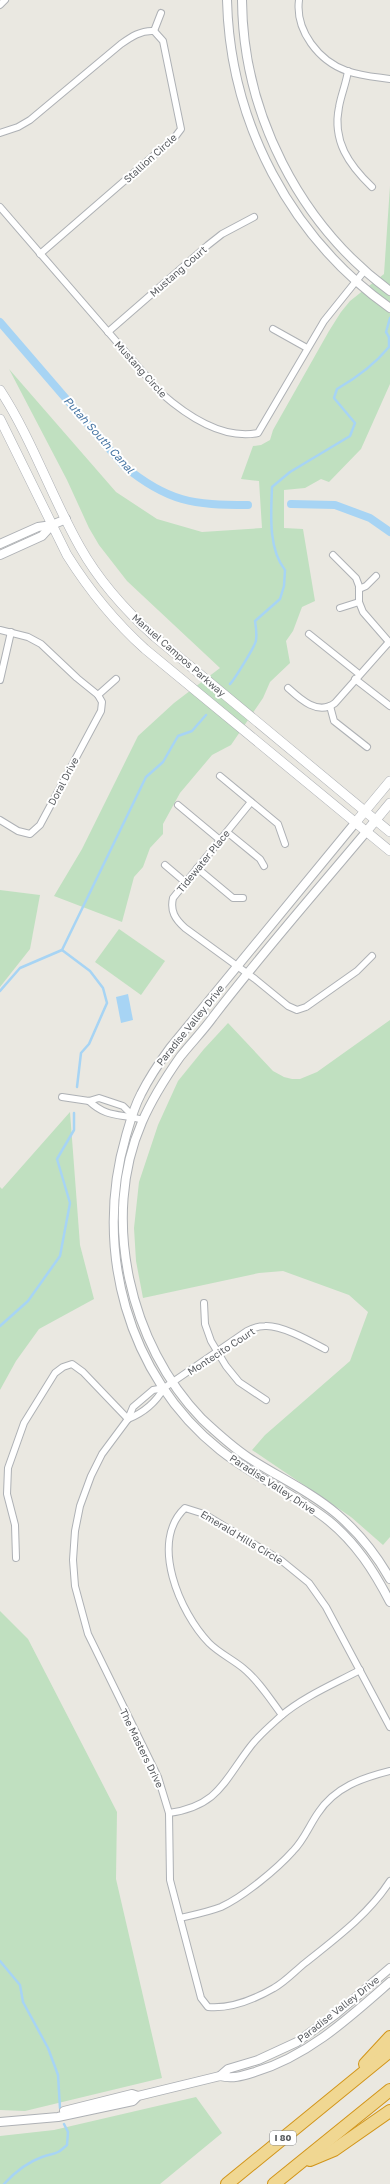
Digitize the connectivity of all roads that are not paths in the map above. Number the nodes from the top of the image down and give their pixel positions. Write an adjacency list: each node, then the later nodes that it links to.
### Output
1 (5, 0): 5 (street)
2 (227, 0): 16 (street)
3 (242, 0): 15 (street)
4 (299, 0): 8 (street)
5 (0, 5)
6 (161, 13): 7 (street)
7 (154, 31): 10 (street); 14 (street, Stallion Circle)
8 (348, 71): 9 (street); 11 (street)
9 (390, 79)
10 (0, 133)
11 (372, 187)
12 (0, 207): 14 (street, Mustang Circle)
13 (254, 217): 20 (street, Mustang Court)
14 (40, 254): 20 (street, Mustang Circle)
15 (365, 270): 16 (street, Mustang Circle); 17 (street)
16 (356, 281): 18 (street); 21 (street, Mustang Circle)
17 (390, 291)
18 (390, 308)
19 (273, 329): 21 (street)
20 (108, 332): 21 (street, Mustang Circle)
21 (307, 348)
22 (0, 390): 24 (main road, Manuel Campos Parkway)
23 (0, 420): 25 (main road, Manuel Campos Parkway)
24 (66, 518): 25 (street); 50 (main road, Manuel Campos Parkway)
25 (52, 525): 26 (street); 27 (street); 53 (main road, Manuel Campos Parkway)
26 (0, 544)
27 (0, 555)
28 (333, 555): 30 (street)
29 (376, 576): 30 (street)
30 (359, 589): 31 (street)
31 (359, 602): 32 (street); 36 (street)
32 (340, 608)
33 (0, 630): 34 (street)
34 (12, 632): 38 (street); 41 (street)
35 (309, 634): 37 (street)
36 (389, 638): 37 (street)
37 (357, 677): 42 (street); 43 (street)
38 (0, 680)
39 (116, 680): 41 (street)
40 (288, 688): 42 (street)
41 (98, 695): 51 (street, Doral Drive)
42 (330, 706): 44 (street)
43 (390, 706)
44 (367, 747)
45 (220, 776): 47 (street)
46 (390, 781): 50 (main road, Paradise Valley Drive)
47 (251, 802): 54 (street, Tidewater Place); 58 (street)
48 (390, 803): 52 (main road, Paradise Valley Drive)
49 (178, 805): 57 (street)
50 (365, 811): 52 (main road, Manuel Campos Parkway); 53 (main road, Paradise Valley Drive)
51 (0, 820)
52 (376, 820): 55 (main road, Paradise Valley Drive); 56 (main road, Manuel Campos Parkway)
53 (355, 823): 55 (main road, Manuel Campos Parkway); 66 (street, Paradise Valley Drive)
54 (227, 832): 57 (street, Tidewater Place); 61 (street)
55 (366, 832): 59 (main road, Manuel Campos Parkway); 67 (street, Paradise Valley Drive)
56 (390, 832)
57 (220, 840): 62 (street, Tidewater Place)
58 (285, 844)
59 (390, 851)
60 (165, 865): 63 (street)
61 (264, 866)
62 (197, 868): 63 (street, Tidewater Place); 64 (street)
63 (185, 882): 66 (street, Tidewater Place)
64 (243, 898)
65 (372, 956): 67 (street, Tidewater Place)
66 (237, 966): 67 (street, Tidewater Place); 70 (street, Paradise Valley Drive)
67 (248, 974): 71 (street, Paradise Valley Drive)
68 (62, 1097): 69 (street)
69 (88, 1101): 70 (street); 70 (street)
70 (133, 1116): 71 (street); 76 (street, Paradise Valley Drive)
71 (143, 1120): 75 (street, Paradise Valley Drive)
72 (204, 1303): 74 (street)
73 (325, 1349): 74 (street, Montecito Court)
74 (218, 1352): 75 (street, Montecito Court); 77 (street)
75 (172, 1382): 76 (street, Montecito Court); 80 (street, Paradise Valley Drive)
76 (164, 1388): 78 (street, The Masters Drive); 78 (street, The Masters Drive); 81 (street, Paradise Valley Drive)
77 (266, 1400)
78 (128, 1419): 79 (street); 86 (street, The Masters Drive)
79 (16, 1558)
80 (390, 1579)
81 (390, 1602)
82 (360, 1670): 83 (street); 83 (street, Emerald Hills Circle); 84 (street, Emerald Hills Circle)
83 (282, 1715): 86 (street)
84 (390, 1727)
85 (390, 1771): 88 (street)
86 (169, 1813): 88 (street, The Masters Drive)
87 (390, 1881): 88 (street, The Masters Drive)
88 (180, 1918)
89 (390, 1968): 93 (street, Paradise Valley Drive)
90 (390, 1982): 93 (street, Paradise Valley Drive)
91 (390, 2037): 95 (highway)
92 (390, 2051): 95 (highway, I 80)
93 (220, 2076): 97 (street, Paradise Valley Drive)
94 (390, 2090): 98 (highway)
95 (340, 2092): 99 (highway, I 80)
96 (390, 2111): 98 (highway)
97 (0, 2122)
98 (296, 2166): 100 (highway)
99 (227, 2184)
100 (274, 2184)

